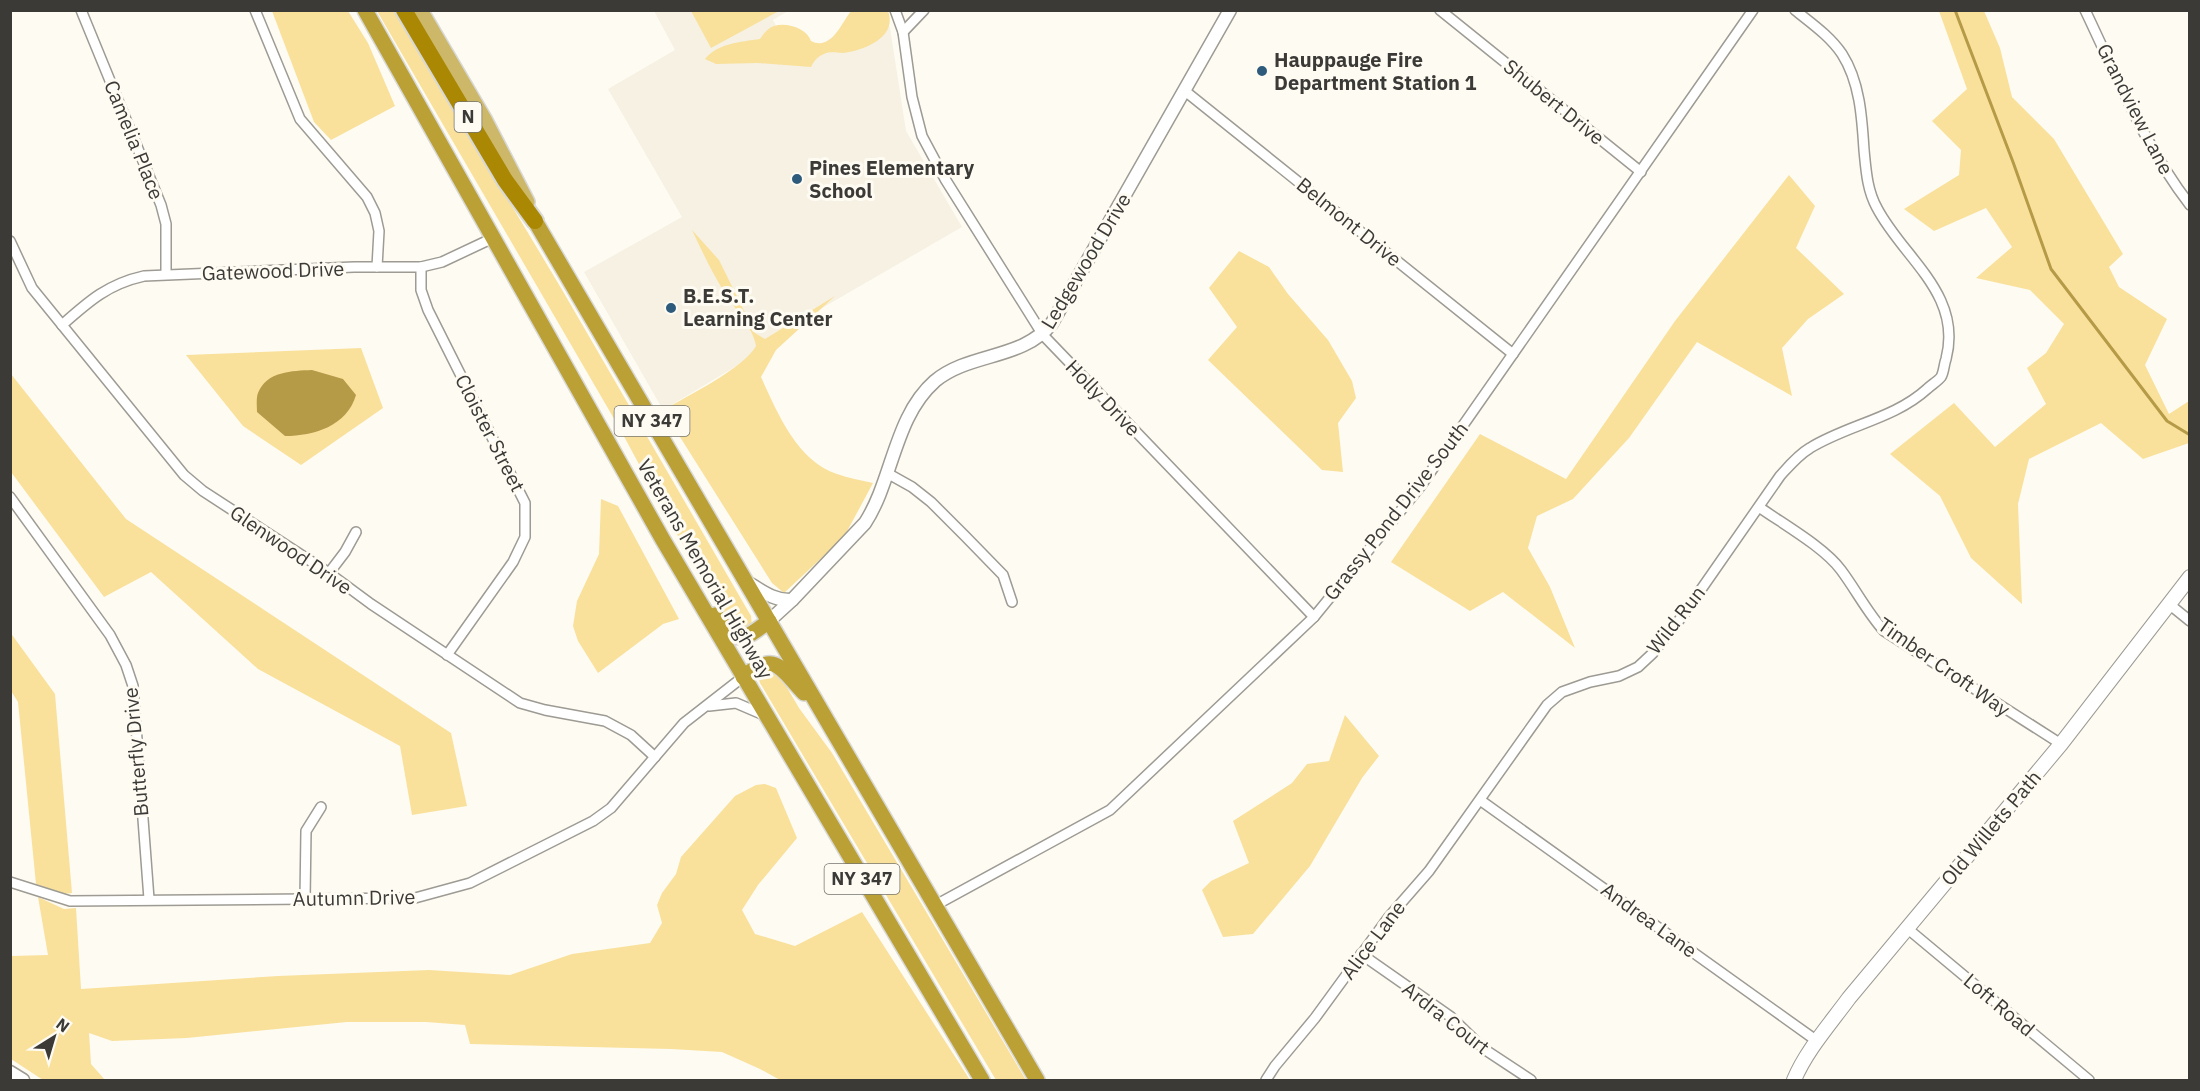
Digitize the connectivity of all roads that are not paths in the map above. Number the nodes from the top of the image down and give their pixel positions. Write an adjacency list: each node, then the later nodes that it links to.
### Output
1 (81, 10): 22 (street, Camelia Place)
2 (255, 10): 20 (street)
3 (365, 10): 18 (highway, Veterans Memorial Highway / NY 347)
4 (404, 10): 17 (highway, N)
5 (420, 10): 17 (main road)
6 (895, 10): 13 (street, Holly Drive)
7 (924, 10): 13 (street)
8 (1230, 10): 14 (street, Ledgewood Drive)
9 (1440, 10): 15 (street, Shubert Drive)
10 (1753, 10): 15 (street, Grassy Pond Drive South)
11 (1795, 10): 28 (street, Wild Run)
12 (2085, 10): 16 (street, Grandview Lane)
13 (903, 32): 24 (street, Holly Drive)
14 (1185, 91): 24 (street, Ledgewood Drive); 25 (street, Belmont Drive)
15 (1641, 172): 25 (street, Grassy Pond Drive South)
16 (2190, 205)
17 (535, 221): 33 (highway, Veterans Memorial Highway / NY 347)
18 (493, 238): 21 (street, Gatewood Drive); 30 (highway, Veterans Memorial Highway / NY 347)
19 (10, 241): 23 (street, Glenwood Drive)
20 (377, 267): 21 (street, Gatewood Drive); 22 (street, Gatewood Drive)
21 (422, 267): 40 (street, Cloister Street)
22 (166, 274): 23 (street, Gatewood Drive)
23 (62, 326): 31 (street, Glenwood Drive)
24 (1043, 335): 26 (street, Ledgewood Drive); 37 (street, Holly Drive)
25 (1513, 354): 37 (street, Grassy Pond Drive South)
26 (887, 473): 34 (street, Ledgewood Drive); 35 (street)
27 (10, 497): 50 (street, Butterfly Drive)
28 (1759, 507): 45 (street, Timber Croft Way); 47 (street, Wild Run)
29 (356, 532): 31 (street)
30 (681, 572): 38 (highway); 41 (highway, Veterans Memorial Highway / NY 347)
31 (329, 573): 40 (street, Glenwood Drive)
32 (2190, 577): 36 (main road, Old Willets Path)
33 (745, 582): 34 (street); 38 (highway, Veterans Memorial Highway / NY 347)
34 (792, 600): 38 (street, Ledgewood Drive)
35 (1012, 602)
36 (2169, 604): 39 (street); 45 (main road, Old Willets Path)
37 (1314, 617): 52 (street, Grassy Pond Drive South)
38 (769, 621): 43 (highway, Veterans Memorial Highway / NY 347)
39 (2190, 621)
40 (447, 655): 46 (street, Glenwood Drive)
41 (743, 677): 42 (street, Autumn Drive); 43 (highway); 44 (highway, Veterans Memorial Highway / NY 347)
42 (707, 706): 44 (street); 46 (street, Autumn Drive)
43 (822, 713): 52 (highway, Veterans Memorial Highway / NY 347)
44 (765, 716): 58 (highway, Veterans Memorial Highway / NY 347)
45 (2061, 744): 53 (main road, Old Willets Path)
46 (655, 757): 51 (street, Autumn Drive)
47 (1480, 800): 54 (street, Alice Lane); 55 (street, Andrea Lane)
48 (321, 807): 51 (street)
49 (10, 882): 50 (street, Autumn Drive)
50 (149, 899): 51 (street, Autumn Drive)
51 (305, 899)
52 (934, 906): 59 (highway, Veterans Memorial Highway / NY 347)
53 (1908, 929): 55 (main road, Old Willets Path); 63 (street, Loft Road)
54 (1361, 954): 60 (street, Alice Lane); 61 (street, Ardra Court)
55 (1817, 1041): 62 (main road, Old Willets Path)
56 (10, 1072): 57 (street)
57 (23, 1080)
58 (982, 1080)
59 (1037, 1080)
60 (1266, 1080)
61 (1531, 1080)
62 (1794, 1080)
63 (2089, 1080)

